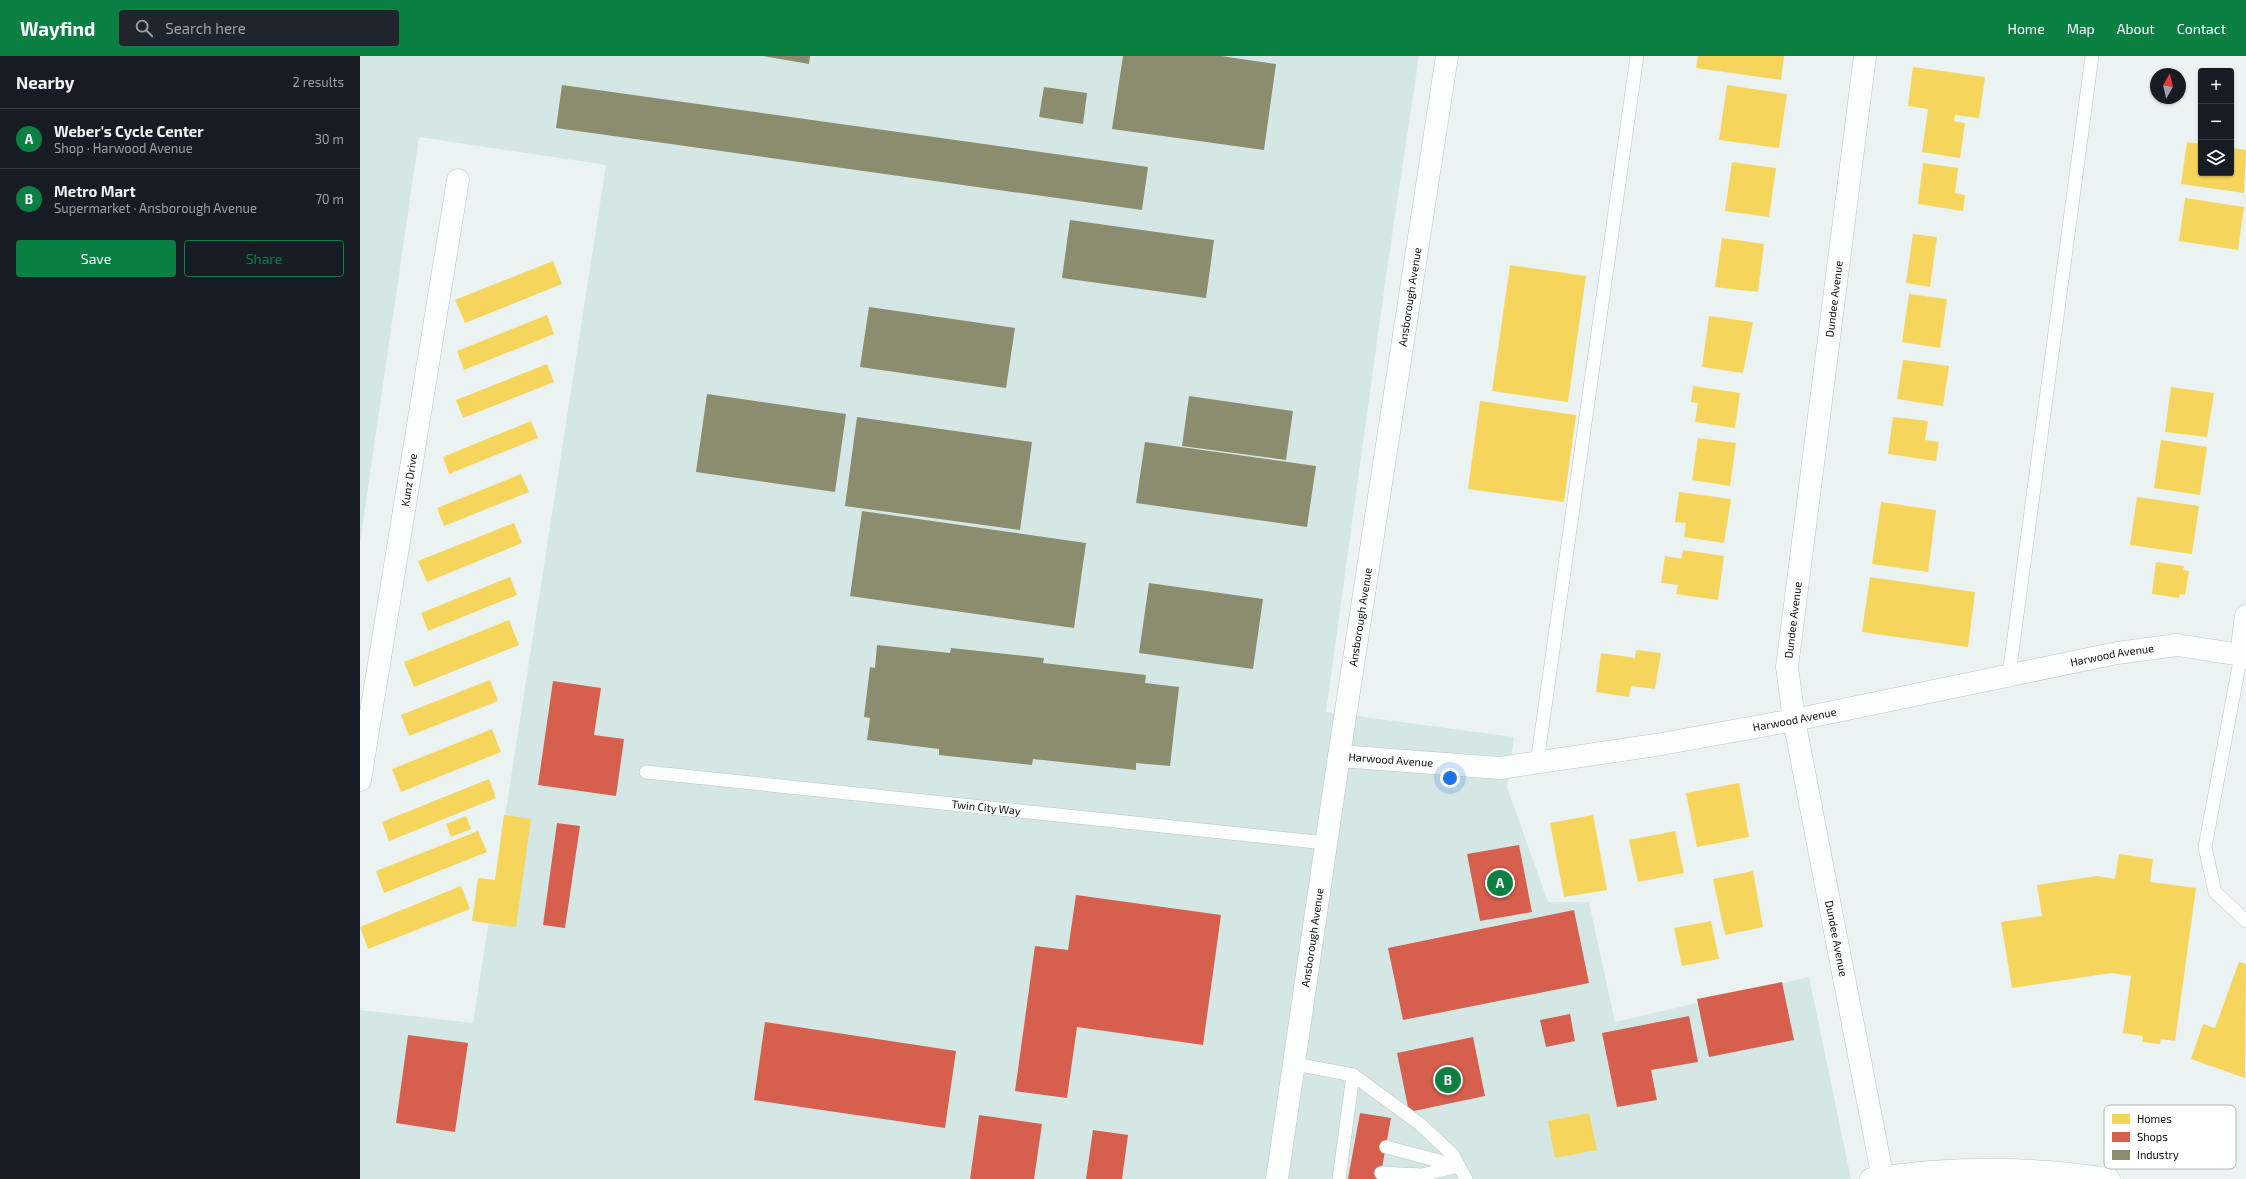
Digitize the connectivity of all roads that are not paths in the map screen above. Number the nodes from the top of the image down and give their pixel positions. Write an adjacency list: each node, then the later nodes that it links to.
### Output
1 (1447, 56): 10 (street, Ansborough Avenue)
2 (1637, 56): 11 (lane)
3 (1865, 56): 9 (street, Dundee Avenue)
4 (2092, 56): 8 (lane)
5 (458, 180): 13 (street, Kunz Drive)
6 (2246, 616): 7 (street)
7 (2243, 656): 8 (street, Harwood Avenue); 15 (lane)
8 (2009, 675): 9 (street, Harwood Avenue)
9 (1794, 720): 11 (street, Harwood Avenue); 22 (street, Dundee Avenue)
10 (1339, 756): 11 (street, Harwood Avenue); 14 (street, Ansborough Avenue)
11 (1537, 763)
12 (646, 772): 14 (lane, Twin City Way)
13 (360, 780)
14 (1326, 843): 16 (street, Ansborough Avenue)
15 (2246, 921)
16 (1295, 1064): 17 (lane); 23 (street, Ansborough Avenue)
17 (1353, 1075): 19 (lane); 20 (lane)
18 (1386, 1147): 19 (lane)
19 (1459, 1166): 21 (lane); 24 (lane); 25 (lane)
20 (1343, 1172)
21 (1381, 1173)
22 (1879, 1178): 26 (street)
23 (1278, 1179)
24 (1442, 1179)
25 (1466, 1179)
26 (2110, 1179)

